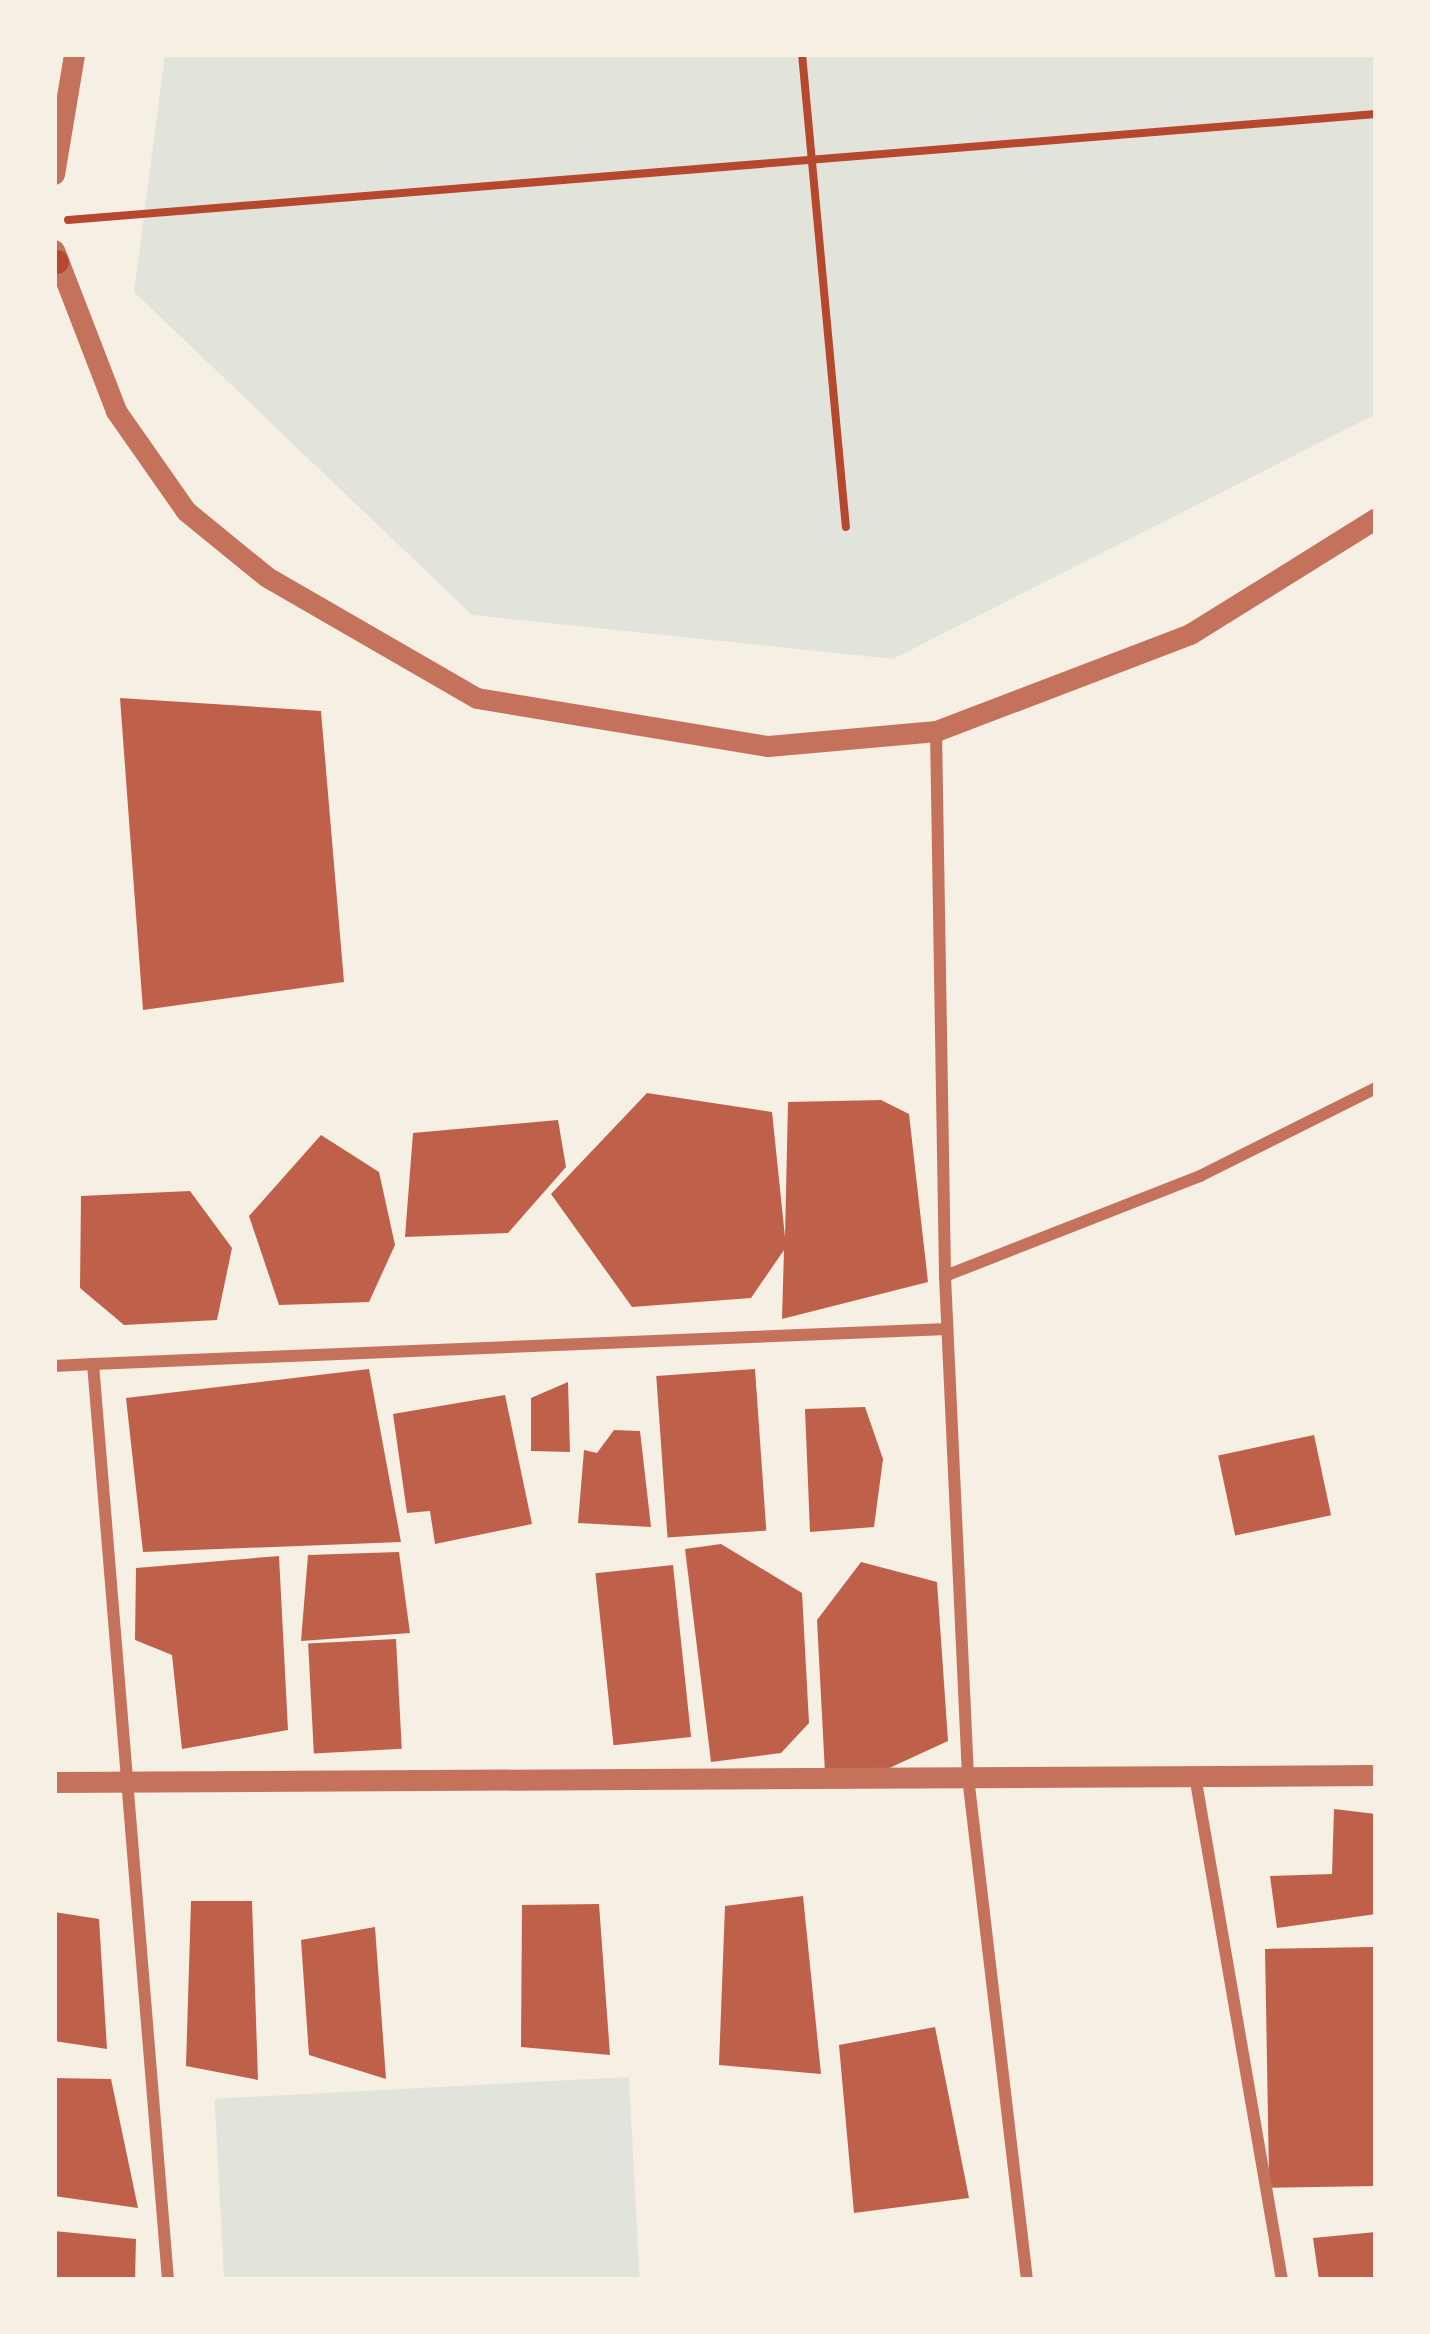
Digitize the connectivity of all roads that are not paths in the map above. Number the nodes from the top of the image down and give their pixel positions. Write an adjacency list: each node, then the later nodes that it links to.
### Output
1 (74, 54): 2 (street)
2 (54, 174)
3 (55, 258): 5 (street)
4 (1376, 518): 5 (street)
5 (936, 731): 7 (street)
6 (1376, 1088): 7 (street)
7 (945, 1276): 8 (street)
8 (947, 1329): 9 (street); 13 (street)
9 (93, 1364): 10 (street); 14 (street)
10 (54, 1366)
11 (1376, 1775): 12 (street)
12 (1195, 1776): 13 (street); 18 (street)
13 (968, 1777): 14 (street); 17 (street)
14 (128, 1781): 15 (street); 16 (street)
15 (54, 1782)
16 (167, 2280)
17 (1028, 2280)
18 (1282, 2280)

